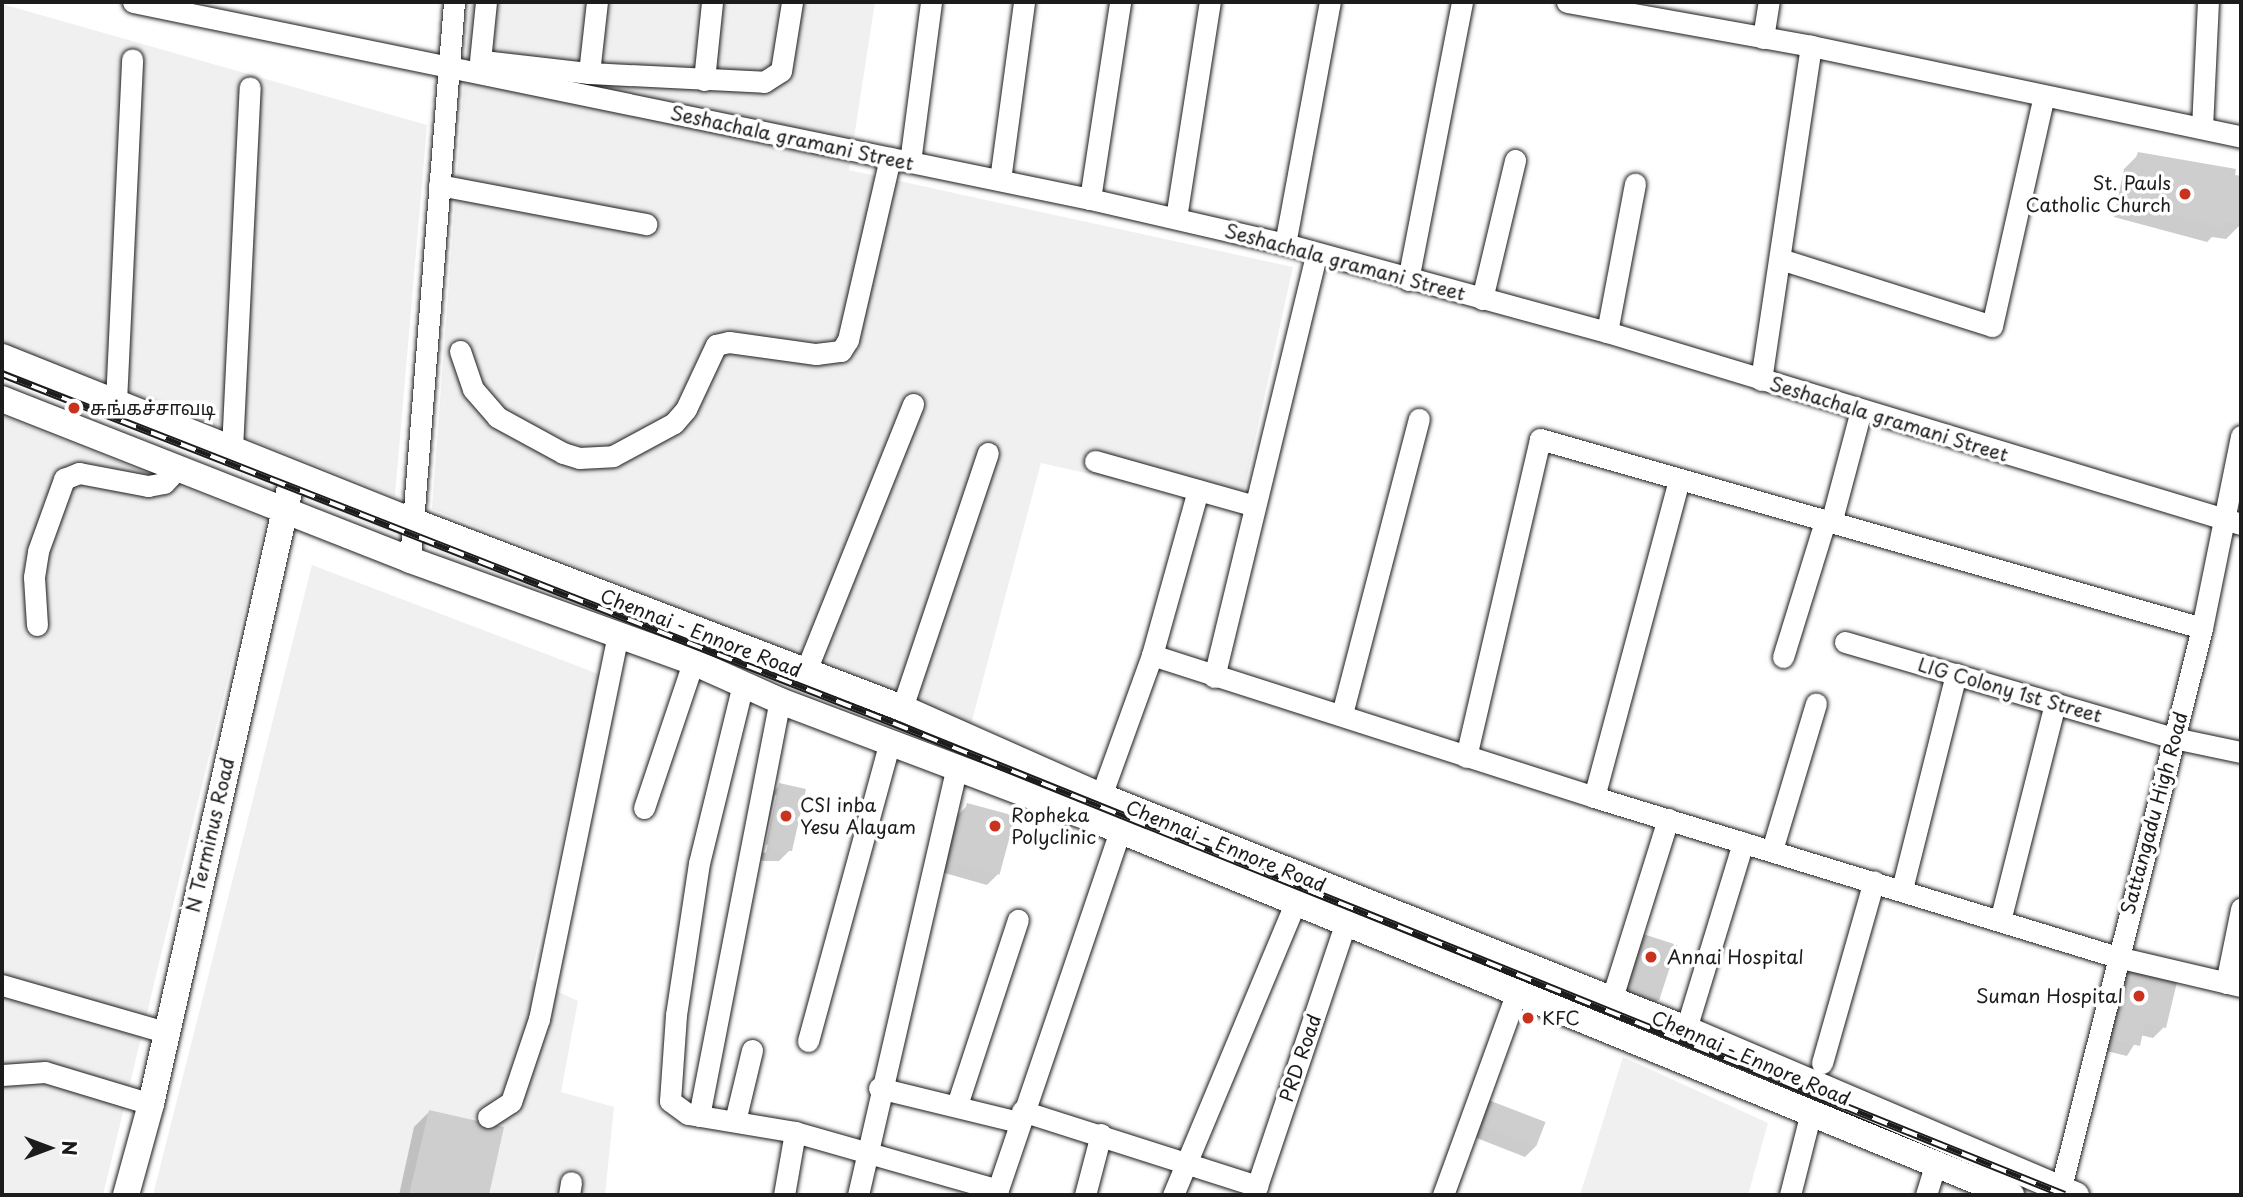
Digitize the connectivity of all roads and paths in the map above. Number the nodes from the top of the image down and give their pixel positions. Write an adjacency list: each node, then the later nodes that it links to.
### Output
1 (133, 2): 20 (street)
2 (454, 2): 20 (street)
3 (486, 2): 19 (street)
4 (597, 2): 21 (street)
5 (712, 2): 22 (street)
6 (792, 2): 22 (street)
7 (931, 2): 27 (street)
8 (1024, 2): 29 (street)
9 (1120, 2): 32 (street)
10 (1210, 2): 33 (street)
11 (1330, 2): 35 (street)
12 (1462, 2): 38 (street)
13 (1567, 2): 16 (street)
14 (1769, 2): 16 (street)
15 (2208, 2): 25 (street)
16 (1763, 38): 17 (street)
17 (1811, 46): 24 (street); 37 (street)
18 (132, 58): 45 (street)
19 (480, 61): 20 (street); 21 (street)
20 (449, 62): 27 (street, Seshachala gramani Street); 31 (street)
21 (589, 73): 22 (street)
22 (704, 80)
23 (250, 87): 50 (street)
24 (2044, 96): 25 (street); 37 (street)
25 (2202, 128): 26 (street)
26 (2241, 137)
27 (900, 160): 29 (street, Seshachala gramani Street); 41 (street)
28 (1515, 160): 39 (street)
29 (1000, 180): 32 (street, Seshachala gramani Street)
30 (1635, 184): 40 (street)
31 (439, 185): 34 (street); 59 (street)
32 (1090, 199): 33 (street, Seshachala gramani Street)
33 (1176, 218): 35 (street, Seshachala gramani Street)
34 (646, 224)
35 (1285, 244): 36 (street, Seshachala gramani Street)
36 (1316, 256): 38 (street, Seshachala gramani Street); 57 (street)
37 (1780, 259): 43 (street)
38 (1408, 280): 39 (street, Seshachala gramani Street)
39 (1482, 299): 40 (street, Seshachala gramani Street)
40 (1607, 332): 43 (street, Seshachala gramani Street)
41 (460, 351)
42 (2, 357): 45 (main road, Chennai - Ennore Road)
43 (1761, 380): 47 (street, Seshachala gramani Street)
44 (2, 399): 53 (main road, Chennai - Ennore Road)
45 (116, 402): 50 (main road, Chennai - Ennore Road)
46 (913, 404): 70 (street)
47 (1861, 410): 60 (street); 61 (street, Seshachala gramani Street)
48 (1419, 419): 78 (street)
49 (2241, 436): 61 (street, Sattangadu High Road)
50 (232, 449): 54 (main road, Chennai - Ennore Road)
51 (988, 453): 77 (street)
52 (1094, 461): 56 (street)
53 (177, 469): 58 (main road, Chennai - Ennore Road); 63 (street)
54 (294, 474): 58 (main road, N Terminus Road); 59 (main road, Chennai - Ennore Road)
55 (1679, 480): 60 (street); 82 (street); 85 (street)
56 (1198, 490): 57 (street); 67 (street)
57 (1255, 506): 72 (street)
58 (285, 510): 62 (main road, Chennai - Ennore Road); 104 (main road, N Terminus Road)
59 (415, 522): 62 (street); 70 (main road, Chennai - Ennore Road)
60 (1828, 522): 64 (street); 68 (street)
61 (2233, 522): 64 (street, Sattangadu High Road)
62 (410, 560): 65 (main road, Chennai - Ennore Road)
63 (37, 625)
64 (2202, 628): 79 (street, Sattangadu High Road)
65 (618, 635): 69 (main road, Chennai - Ennore Road); 114 (street)
66 (1845, 642): 71 (street, LIG Colony 1st Street)
67 (1152, 655): 72 (street); 84 (street)
68 (1783, 657)
69 (693, 662): 73 (main road, Chennai - Ennore Road); 86 (street)
70 (806, 673): 77 (main road, Chennai - Ennore Road)
71 (1956, 674): 76 (street, LIG Colony 1st Street); 92 (street)
72 (1214, 677): 78 (street)
73 (743, 684): 74 (main road, Chennai - Ennore Road); 112 (street)
74 (780, 701): 80 (main road, Chennai - Ennore Road); 112 (street)
75 (1816, 703): 90 (street)
76 (2055, 703): 79 (street, LIG Colony 1st Street); 97 (street)
77 (902, 708): 84 (main road, Chennai - Ennore Road)
78 (1342, 714): 82 (street)
79 (2174, 737): 81 (street, LIG Colony 1st Street); 98 (street, Sattangadu High Road)
80 (890, 742): 83 (main road, Chennai - Ennore Road); 105 (street)
81 (2241, 752)
82 (1466, 757): 85 (street)
83 (956, 769): 88 (main road, Chennai - Ennore Road); 109 (street)
84 (1101, 796): 102 (main road, Chennai - Ennore Road)
85 (1594, 797): 87 (street)
86 (644, 808)
87 (1668, 819): 89 (street); 102 (street)
88 (1120, 831): 93 (main road, Chennai - Ennore Road); 115 (street)
89 (1743, 842): 90 (street); 103 (street)
90 (1772, 850): 91 (street)
91 (1874, 881): 92 (street); 107 (street)
92 (1902, 889): 97 (street)
93 (1296, 901): 96 (main road, Chennai - Ennore Road); 120 (street)
94 (2241, 909): 100 (street)
95 (1018, 920): 111 (street)
96 (1346, 921): 101 (main road, Chennai - Ennore Road); 123 (street, PRD Road)
97 (2000, 921): 98 (street)
98 (2117, 957): 100 (street); 124 (street, Sattangadu High Road)
99 (2, 985): 104 (street)
100 (2234, 985)
101 (1516, 994): 113 (main road, Chennai - Ennore Road); 130 (street)
102 (1611, 1001): 103 (main road, Chennai - Ennore Road)
103 (1686, 1029): 124 (main road, Chennai - Ennore Road)
104 (165, 1032): 110 (main road, N Terminus Road)
105 (808, 1041)
106 (752, 1050): 116 (street)
107 (1822, 1063)
108 (2, 1075): 110 (street)
109 (879, 1088): 111 (street); 119 (street)
110 (150, 1104): 125 (main road, N Terminus Road)
111 (957, 1105): 115 (street)
112 (699, 1116): 116 (street)
113 (1810, 1116): 121 (main road, Chennai - Ennore Road); 131 (street)
114 (488, 1117)
115 (1020, 1117): 118 (street); 122 (street)
116 (736, 1121): 117 (street)
117 (795, 1132): 119 (street); 126 (street)
118 (1101, 1134): 120 (street); 128 (street)
119 (867, 1152): 122 (street); 127 (street)
120 (1189, 1163): 123 (street); 129 (street)
121 (1935, 1166): 132 (street); 133 (main road, Chennai - Ennore Road)
122 (997, 1193)
123 (1256, 1193)
124 (2065, 1193)
125 (126, 1195)
126 (784, 1195)
127 (858, 1195)
128 (1085, 1195)
129 (1173, 1195)
130 (1443, 1195)
131 (1790, 1195)
132 (1926, 1195)
133 (2011, 1195)

